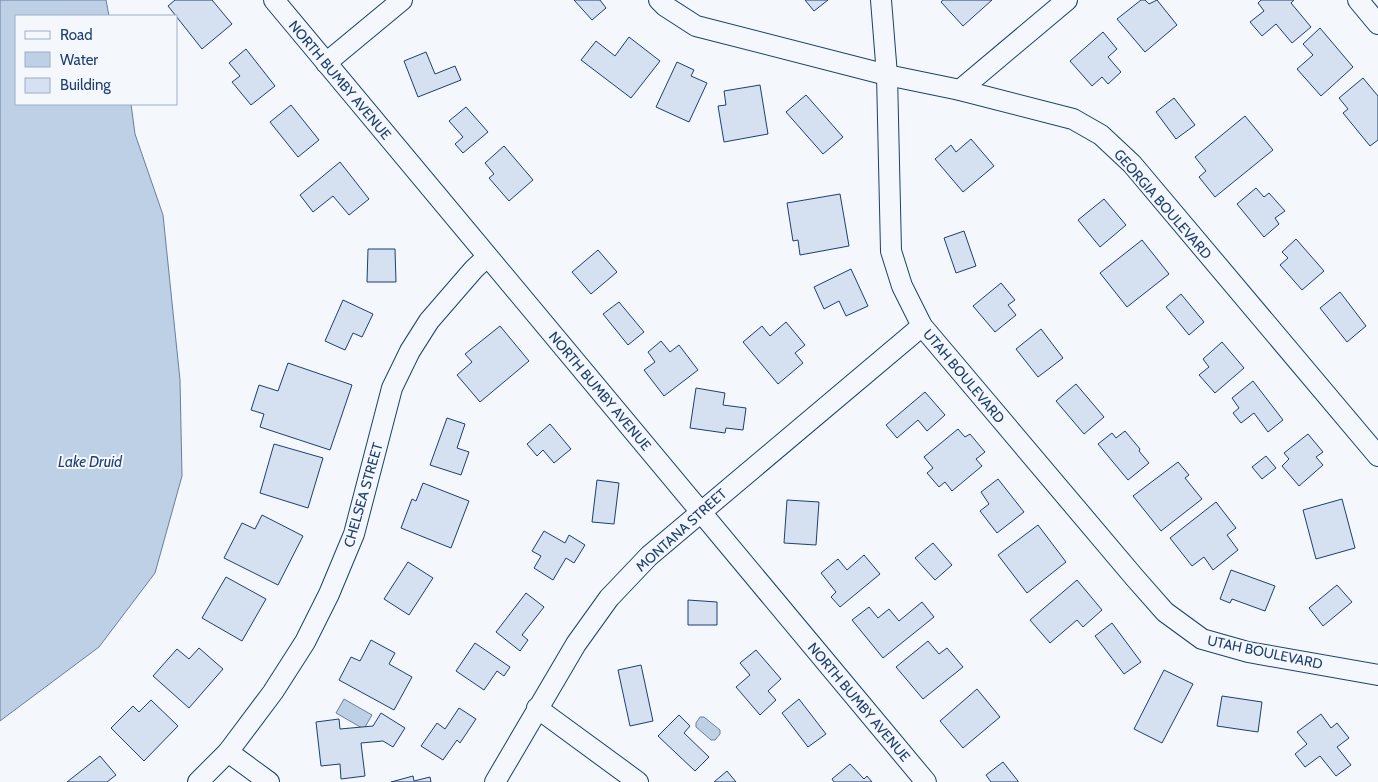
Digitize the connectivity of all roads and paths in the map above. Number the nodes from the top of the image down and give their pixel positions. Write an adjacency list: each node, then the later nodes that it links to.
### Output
1 (274, 0): 8 (street, NORTH BUMBY AVENUE)
2 (402, 0): 8 (street)
3 (659, 0): 9 (street)
4 (881, 0): 9 (street)
5 (1067, 0): 10 (street)
6 (1358, 0): 7 (street)
7 (1378, 24)
8 (326, 63): 11 (street, NORTH BUMBY AVENUE)
9 (887, 75): 10 (street, GEORGIA BOULEVARD); 12 (street, UTAH BOULEVARD)
10 (960, 90): 13 (street, GEORGIA BOULEVARD)
11 (487, 257): 14 (street, NORTH BUMBY AVENUE); 17 (street, CHELSEA STREET)
12 (922, 326): 14 (street, MONTANA STREET); 15 (street, UTAH BOULEVARD)
13 (1378, 456)
14 (700, 511): 16 (street, MONTANA STREET); 22 (street, NORTH BUMBY AVENUE)
15 (1378, 676)
16 (538, 708): 20 (street, MONTANA STREET); 21 (street)
17 (228, 752): 18 (street, CHELSEA STREET); 19 (street)
18 (198, 782)
19 (269, 782)
20 (495, 782)
21 (638, 782)
22 (926, 782)

